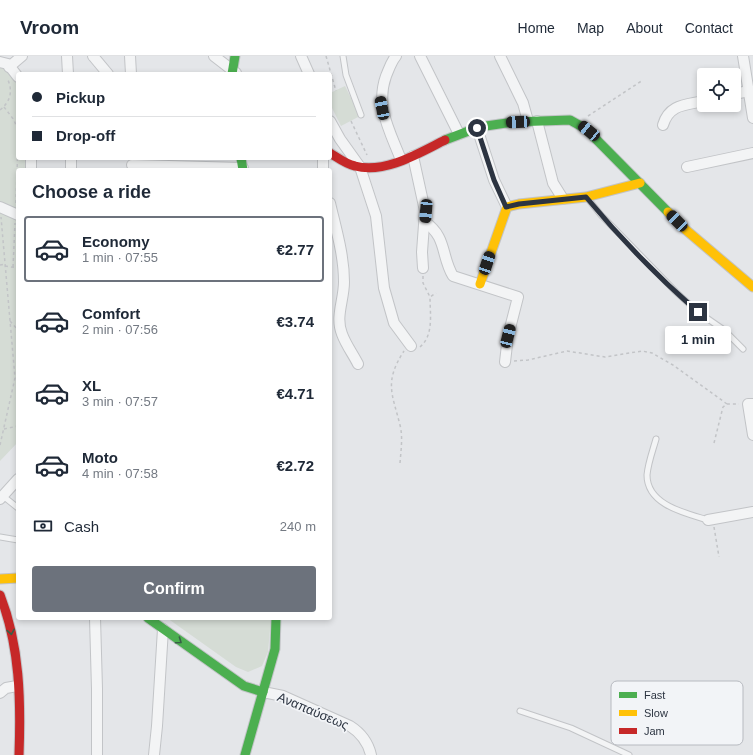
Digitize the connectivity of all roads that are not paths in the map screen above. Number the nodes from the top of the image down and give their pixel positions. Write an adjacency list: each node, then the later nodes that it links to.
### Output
1 (22, 56): 13 (street)
2 (67, 56): 14 (street)
3 (93, 56): 15 (street)
4 (130, 56): 16 (street)
5 (214, 56): 17 (street)
6 (235, 56): 17 (street)
7 (301, 56): 18 (street)
8 (343, 56): 23 (lane)
9 (396, 56): 33 (street)
10 (420, 56): 29 (street)
11 (500, 56): 25 (street)
12 (746, 57): 20 (street)
13 (5, 64): 19 (street)
14 (68, 72)
15 (106, 72)
16 (131, 72)
17 (234, 72)
18 (308, 72)
19 (16, 75)
20 (749, 91): 21 (street); 24 (street)
21 (741, 93)
22 (697, 102): 27 (street)
23 (361, 115)
24 (753, 118)
25 (532, 121): 28 (street); 38 (street); 40 (street)
26 (332, 125): 36 (street)
27 (663, 125)
28 (477, 128): 29 (street); 42 (street)
29 (459, 134): 32 (street)
30 (753, 153): 37 (street)
31 (332, 154): 36 (street)
32 (413, 156): 33 (street); 45 (street)
33 (401, 160): 36 (street)
34 (132, 164): 35 (street)
35 (242, 165)
36 (360, 167): 49 (street)
37 (687, 167)
38 (640, 183): 39 (street); 48 (street)
39 (586, 197): 40 (street); 50 (lane)
40 (563, 199): 42 (street)
41 (0, 207): 44 (street)
42 (506, 207): 47 (street)
43 (332, 211): 52 (street)
44 (16, 213)
45 (425, 222): 46 (street); 47 (street)
46 (423, 268)
47 (480, 284): 51 (street)
48 (753, 287)
49 (410, 344)
50 (743, 349)
51 (505, 362)
52 (358, 364)
53 (750, 404): 54 (street)
54 (753, 435)
55 (656, 439): 60 (lane)
56 (16, 481): 57 (street)
57 (2, 497): 58 (lane)
58 (16, 507)
59 (753, 512): 60 (street)
60 (710, 520)
61 (0, 537): 62 (lane)
62 (16, 540)
63 (0, 570): 64 (street)
64 (16, 570)
65 (16, 578): 66 (street)
66 (0, 579)
67 (0, 595): 73 (street, one-way to 73)
68 (94, 620): 78 (street)
69 (276, 620): 74 (street)
70 (160, 622): 71 (street); 74 (street, one-way to 74); 79 (street)
71 (246, 675)
72 (255, 679): 74 (street)
73 (18, 686): 75 (street); 77 (street)
74 (264, 687): 80 (street); 81 (street, Αναπαύσεως)
75 (0, 693)
76 (520, 710): 82 (lane)
77 (19, 755)
78 (97, 755)
79 (154, 755)
80 (245, 755)
81 (371, 755)
82 (629, 755)

